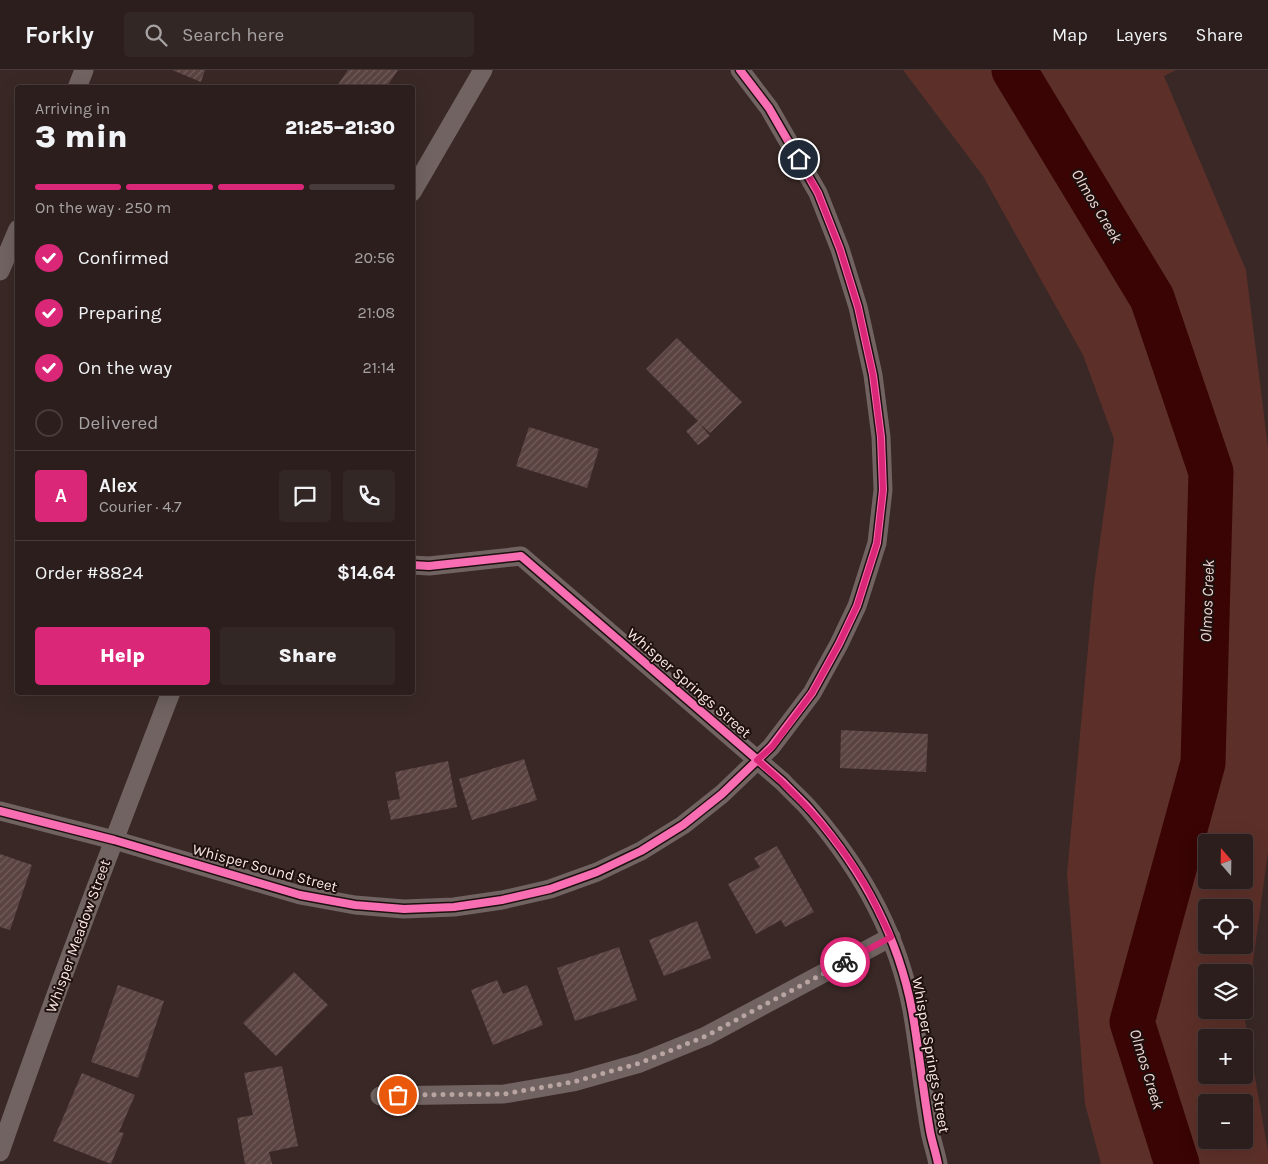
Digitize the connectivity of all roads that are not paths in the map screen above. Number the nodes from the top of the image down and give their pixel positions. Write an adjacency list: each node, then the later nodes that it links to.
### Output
1 (84, 70): 4 (street)
2 (483, 70): 5 (street)
3 (740, 70): 10 (street, Whisper Sound Street)
4 (78, 85)
5 (415, 187)
6 (15, 236): 7 (street)
7 (0, 271)
8 (415, 565): 10 (street, Whisper Springs Street)
9 (170, 695): 12 (street, Whisper Meadow Street)
10 (757, 760): 12 (street, Whisper Sound Street); 13 (street, Whisper Springs Street)
11 (0, 810): 12 (street, Whisper Sound Street)
12 (114, 840): 15 (street, Whisper Meadow Street)
13 (891, 937): 14 (street); 16 (street, Whisper Springs Street)
14 (380, 1096)
15 (0, 1152)
16 (938, 1164)

